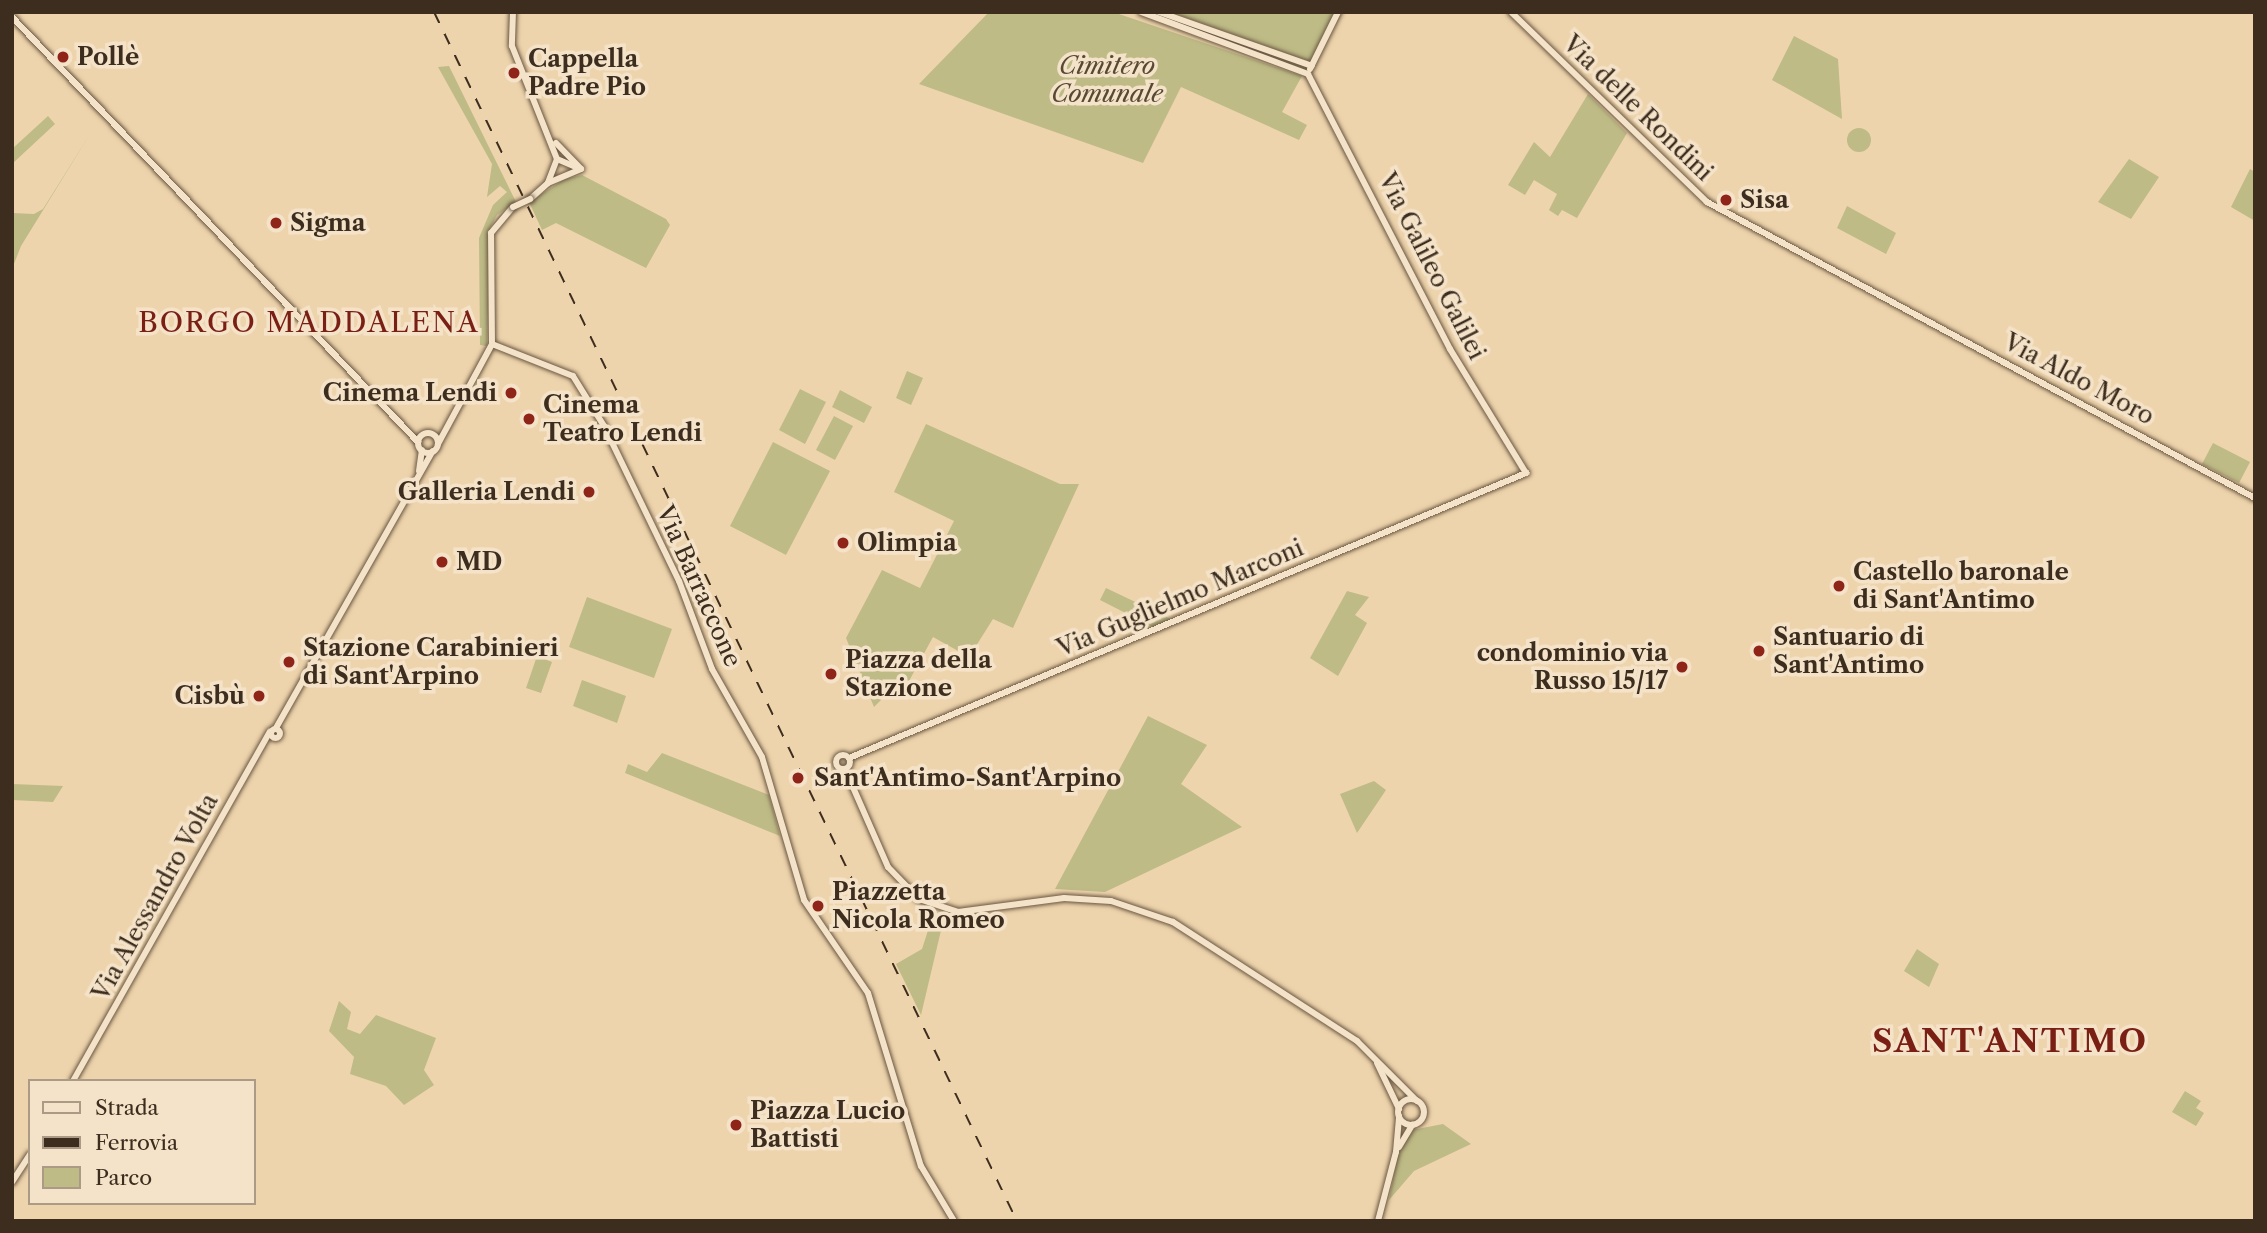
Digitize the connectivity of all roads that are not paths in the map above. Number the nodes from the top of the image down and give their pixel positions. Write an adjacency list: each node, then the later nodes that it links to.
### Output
1 (513, 12): 9 (street)
2 (1159, 12): 7 (street)
3 (1338, 12): 7 (street)
4 (1511, 12): 14 (street, Via delle Rondini)
5 (1145, 13): 8 (street)
6 (12, 18): 15 (street)
7 (1312, 66): 8 (street)
8 (1308, 74): 23 (street, Via Galileo Galilei)
9 (554, 141): 10 (street); 11 (street)
10 (557, 162): 11 (street); 12 (street)
11 (581, 169): 12 (street)
12 (548, 183): 13 (street, bridge)
13 (492, 344): 16 (street); 36 (street, Via Barraccone)
14 (1983, 350): 25 (street, Via Aldo Moro)
15 (395, 417): 17 (street); 19 (street)
16 (448, 424): 18 (street); 20 (street)
17 (423, 434): 18 (street); 19 (street)
18 (433, 434): 20 (street)
19 (418, 442): 21 (street)
20 (438, 444): 22 (street)
21 (422, 450): 22 (street); 24 (street, Via Alessandro Volta)
22 (433, 451): 24 (street, Via Alessandro Volta)
23 (1525, 473): 26 (street, Via Guglielmo Marconi)
24 (415, 479): 29 (street, Via Alessandro Volta)
25 (2255, 498)
26 (849, 758): 27 (street); 27 (street)
27 (845, 769): 28 (street)
28 (1373, 1055): 30 (street); 31 (street)
29 (74, 1079)
30 (1417, 1101): 31 (street); 32 (street)
31 (1399, 1113): 32 (street); 33 (street)
32 (1412, 1125): 33 (street)
33 (1396, 1152): 37 (street)
34 (28, 1157): 35 (street)
35 (12, 1182)
36 (954, 1221)
37 (1378, 1221)

